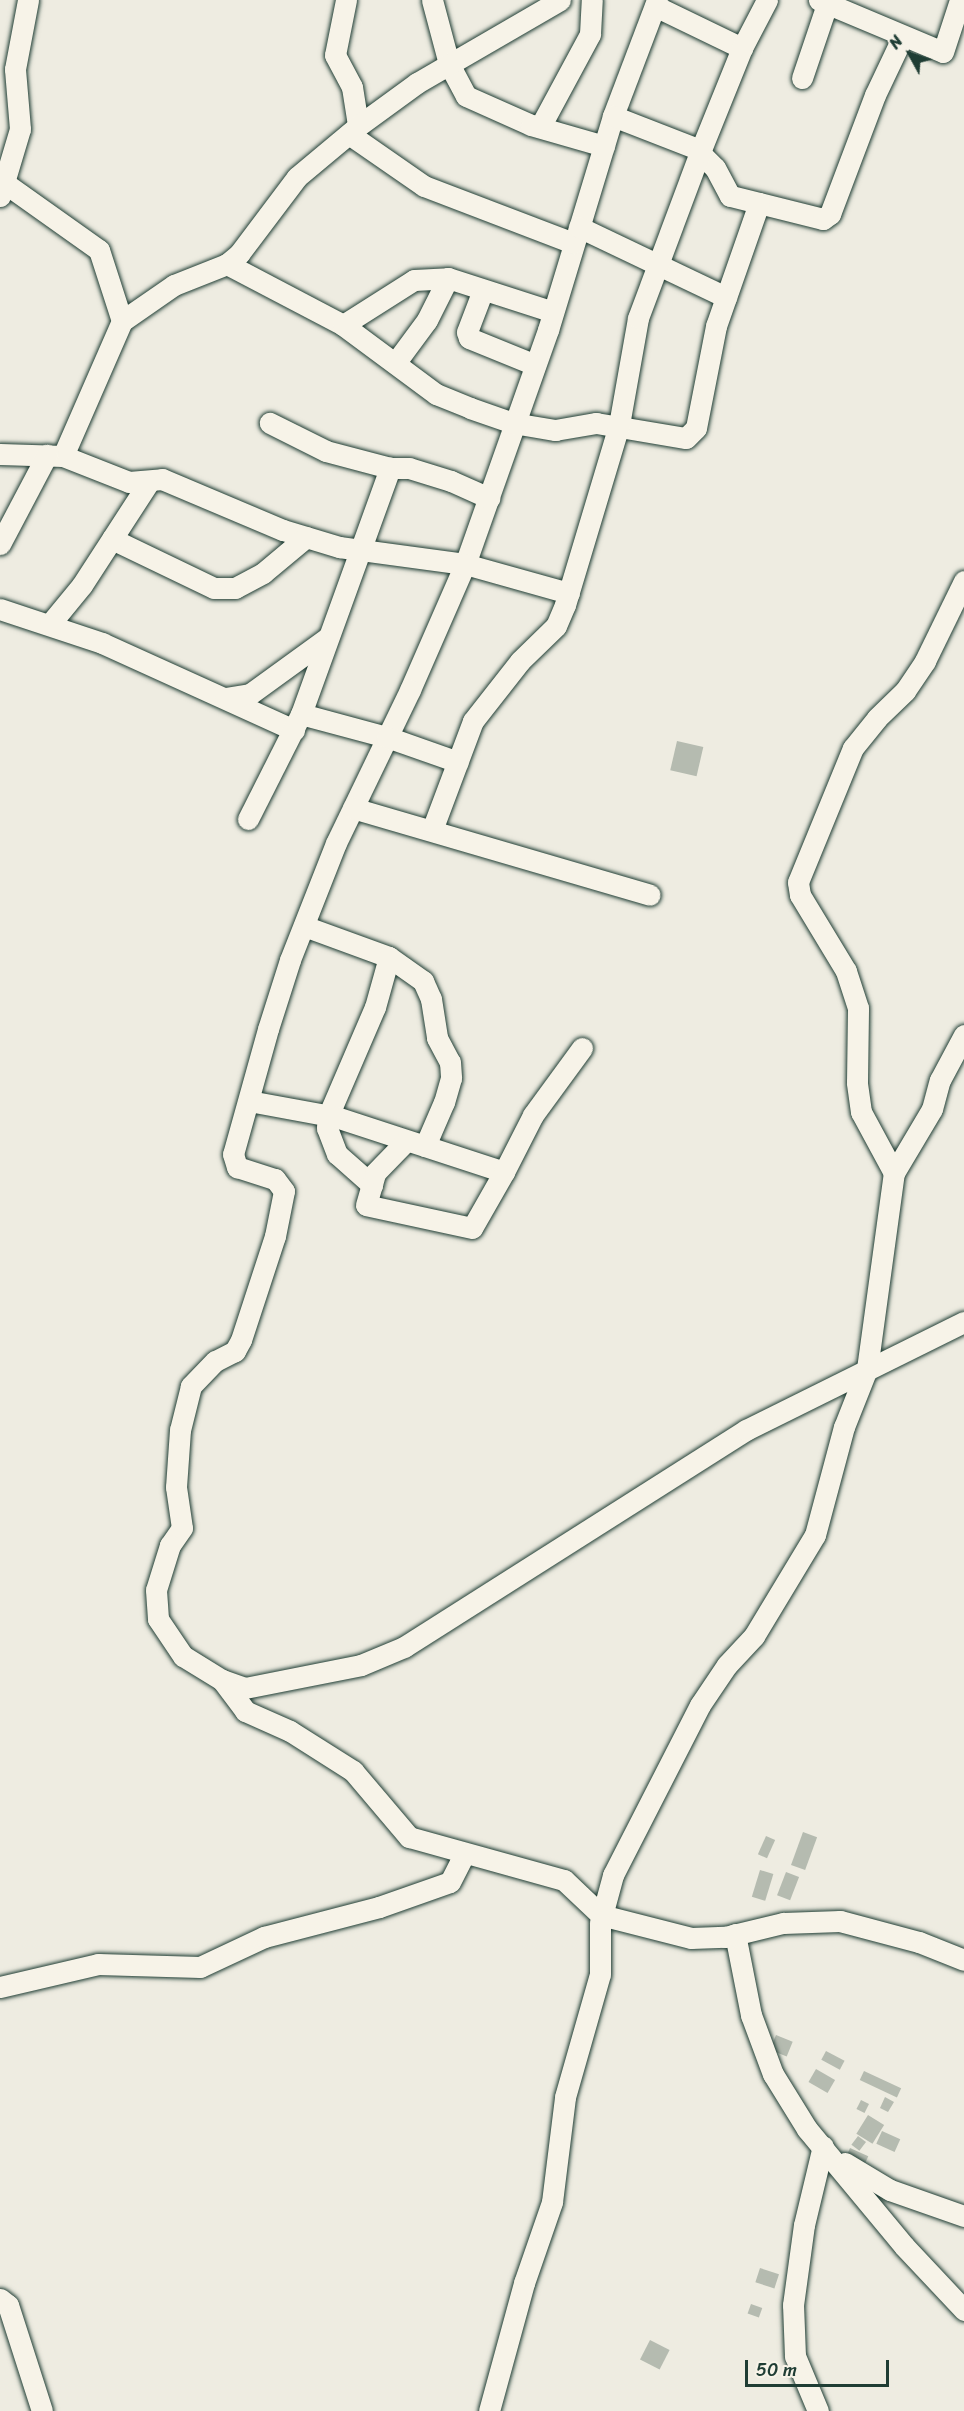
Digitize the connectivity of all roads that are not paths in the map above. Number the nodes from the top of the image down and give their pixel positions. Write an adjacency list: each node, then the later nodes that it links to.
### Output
1 (28, 0): 19 (street)
2 (346, 0): 16 (street)
3 (432, 0): 12 (street)
4 (560, 0): 12 (street)
5 (592, 0): 15 (street)
6 (767, 0): 11 (street)
7 (960, 0): 10 (street)
8 (823, 2): 10 (street); 13 (street)
9 (656, 3): 11 (street); 14 (street)
10 (903, 36): 20 (street)
11 (742, 48): 18 (street)
12 (449, 64): 15 (street); 16 (street)
13 (802, 78)
14 (613, 116): 17 (street); 18 (street)
15 (540, 127): 17 (street)
16 (353, 130): 21 (street); 22 (street)
17 (604, 146): 21 (street)
18 (700, 152): 20 (street); 23 (street)
19 (3, 190): 28 (street)
20 (759, 203): 26 (street)
21 (576, 235): 23 (street); 27 (street)
22 (227, 264): 28 (street); 29 (street)
23 (657, 267): 26 (street); 34 (street)
24 (448, 278): 25 (street); 29 (street); 30 (street)
25 (483, 290): 27 (street); 31 (street)
26 (726, 297): 34 (street)
27 (553, 312): 31 (street)
28 (122, 321): 36 (street)
29 (343, 325): 30 (street)
30 (396, 362): 33 (street)
31 (533, 364): 33 (street)
32 (270, 423): 37 (street)
33 (513, 423): 34 (street); 39 (street)
34 (619, 425): 46 (street)
35 (0, 454): 36 (street)
36 (55, 456): 38 (street); 42 (street)
37 (390, 468): 39 (street); 43 (street)
38 (149, 482): 40 (street); 41 (street)
39 (489, 498): 44 (street)
40 (306, 537): 41 (street); 43 (street)
41 (112, 539): 48 (street)
42 (0, 544)
43 (359, 549): 44 (street); 49 (street)
44 (465, 564): 46 (street); 52 (street)
45 (964, 581): 66 (street)
46 (568, 593): 53 (street)
47 (0, 609): 48 (street)
48 (50, 624): 50 (street)
49 (327, 638): 50 (street); 51 (street)
50 (225, 698): 51 (street)
51 (297, 722): 52 (street); 55 (street)
52 (387, 737): 53 (street); 54 (street)
53 (458, 762): 56 (street)
54 (353, 808): 56 (street); 58 (street)
55 (248, 819)
56 (432, 830): 57 (street)
57 (650, 895)
58 (304, 926): 59 (street); 62 (street)
59 (389, 957): 63 (street); 64 (street)
60 (964, 1035): 66 (street)
61 (582, 1048): 65 (street)
62 (249, 1101): 63 (street); 70 (street)
63 (328, 1116): 64 (street); 67 (street)
64 (416, 1144): 65 (street); 67 (street)
65 (504, 1172): 67 (street)
66 (894, 1173): 69 (street)
67 (372, 1185)
68 (964, 1322): 69 (street)
69 (867, 1369): 70 (street); 72 (street)
70 (222, 1680): 71 (street)
71 (464, 1855): 72 (street); 75 (street)
72 (602, 1915): 73 (street); 81 (street)
73 (735, 1935): 74 (street); 76 (street)
74 (964, 1960)
75 (0, 1987)
76 (823, 2146): 77 (street); 79 (street); 82 (street)
77 (964, 2216)
78 (0, 2299): 80 (street)
79 (964, 2310)
80 (42, 2411)
81 (489, 2411)
82 (818, 2411)

